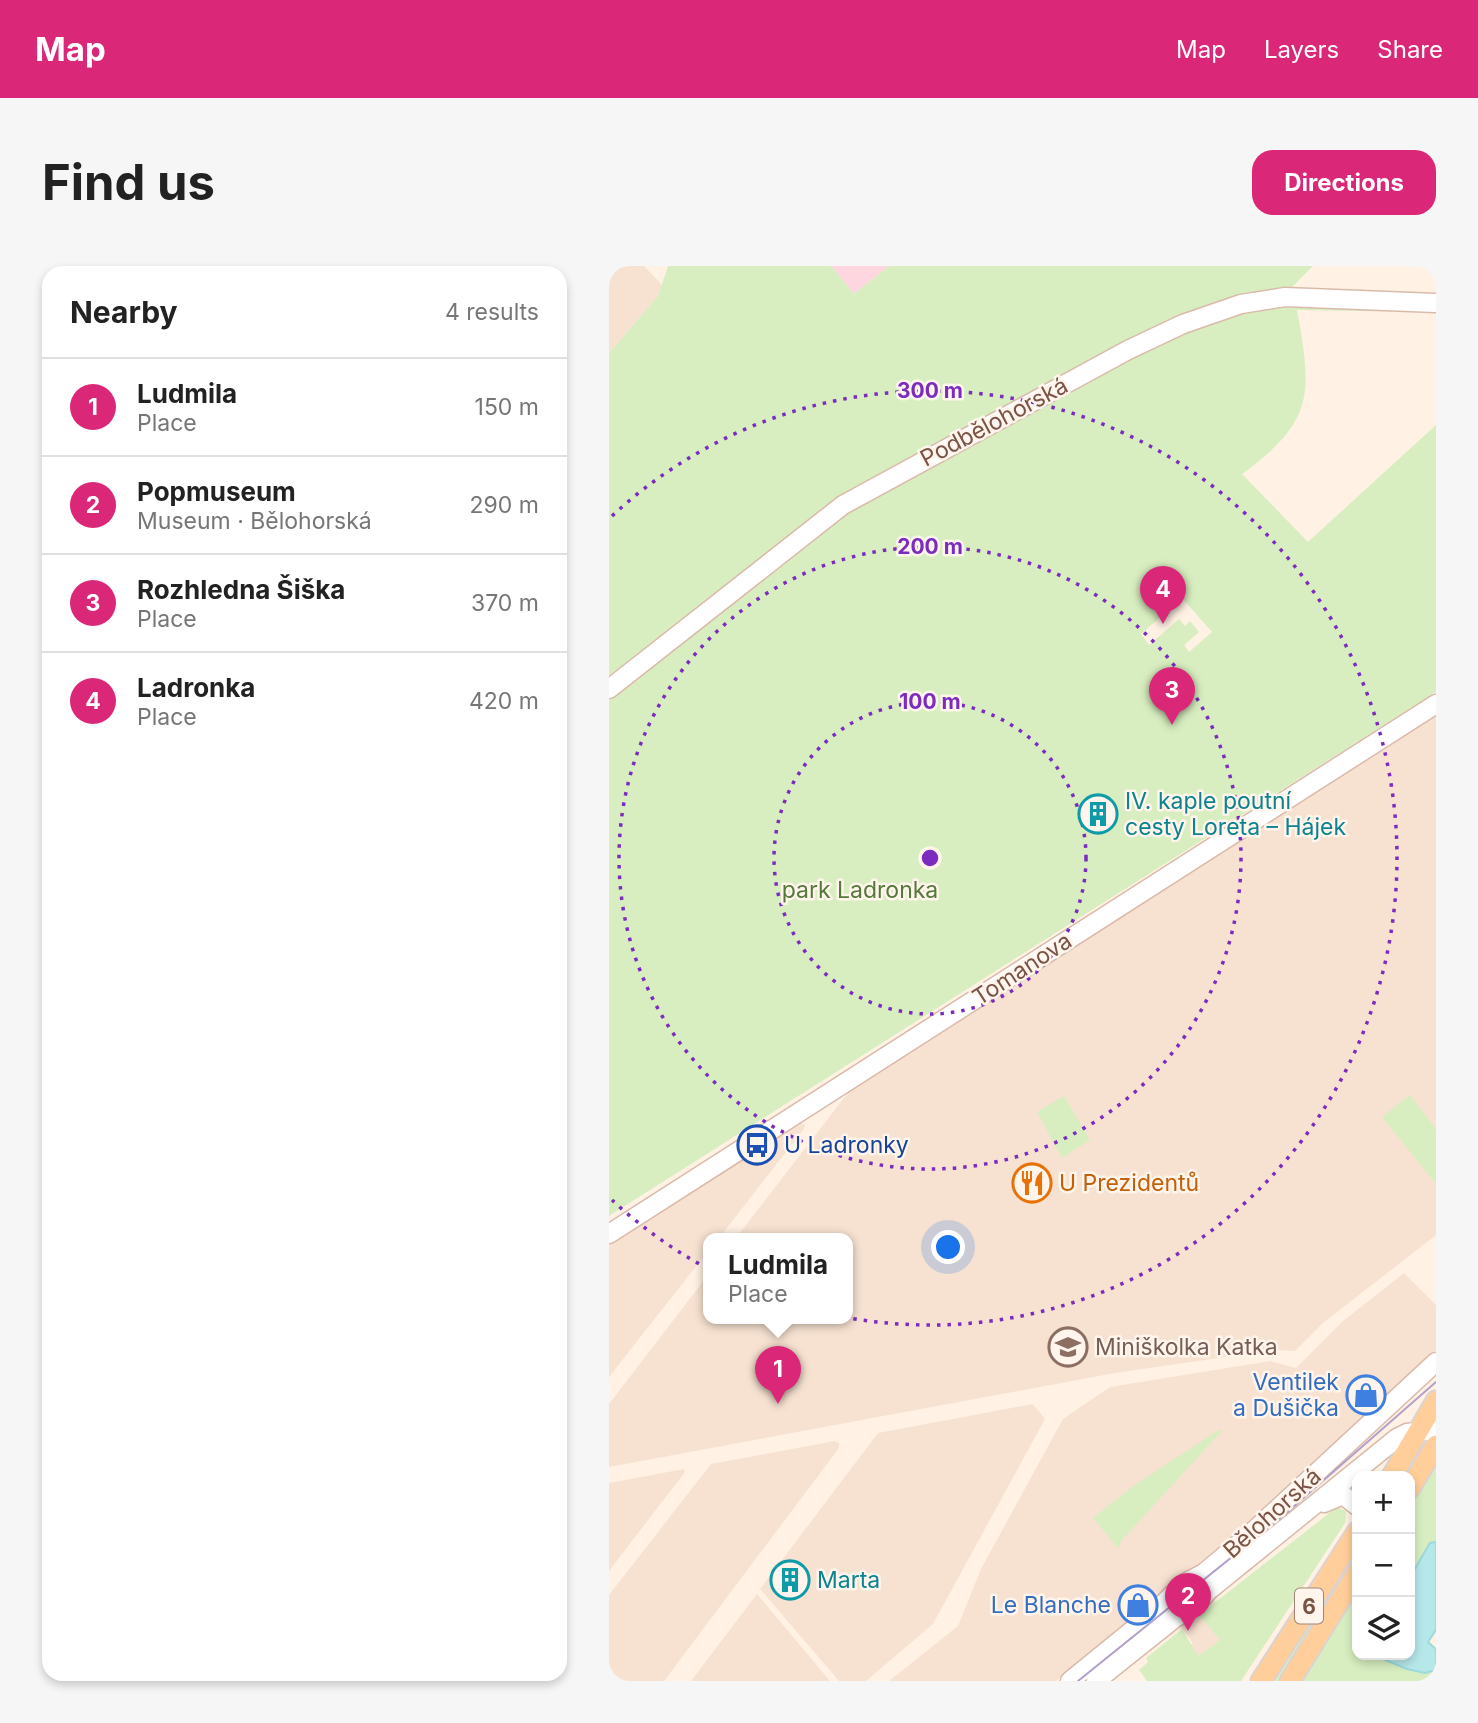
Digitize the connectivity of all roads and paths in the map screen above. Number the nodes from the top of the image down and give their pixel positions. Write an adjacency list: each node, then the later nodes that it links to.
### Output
1 (1436, 303): 2 (street, Podbělohorská)
2 (609, 689)
3 (1436, 704): 4 (street, Tomanova)
4 (609, 1234)
5 (1436, 1362): 15 (street, Bělohorská)
6 (1436, 1401): 7 (main road)
7 (1427, 1431): 9 (main road); 12 (street, Bělohorská)
8 (1436, 1445): 10 (main road)
9 (1396, 1471)
10 (1415, 1480)
11 (1352, 1501): 12 (street, Bělohorská)
12 (1312, 1510): 16 (street, Bělohorská)
13 (1356, 1534): 17 (main road, 6)
14 (1352, 1581): 18 (main road, 6)
15 (1070, 1681)
16 (1096, 1681)
17 (1261, 1681)
18 (1290, 1681)

